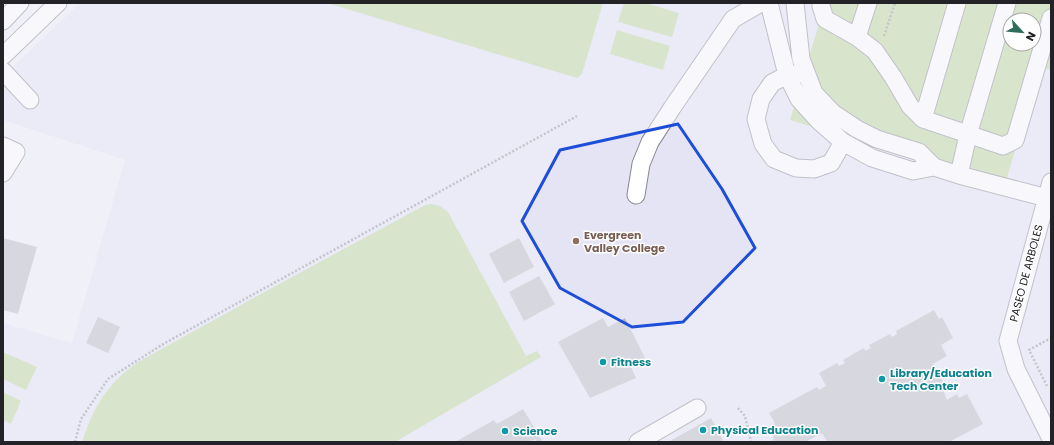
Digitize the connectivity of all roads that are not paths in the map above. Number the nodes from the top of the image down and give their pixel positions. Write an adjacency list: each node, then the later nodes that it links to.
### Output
1 (20, 3): 11 (street)
2 (58, 3): 13 (street)
3 (761, 3): 26 (street)
4 (769, 3): 16 (street)
5 (795, 3): 15 (street)
6 (821, 3): 12 (street)
7 (868, 3): 12 (street)
8 (957, 3): 18 (street)
9 (1006, 3): 19 (street)
10 (1051, 18): 19 (street)
11 (3, 22)
12 (857, 37): 18 (street)
13 (3, 56)
14 (3, 71): 17 (street)
15 (806, 73): 16 (street); 22 (street)
16 (787, 75): 20 (street); 20 (street)
17 (30, 100)
18 (923, 119): 19 (street)
19 (968, 135): 24 (street)
20 (843, 142): 22 (street)
21 (3, 146): 23 (street)
22 (934, 167): 24 (street)
23 (3, 173)
24 (959, 175): 25 (street)
25 (1049, 190): 28 (street, PASEO DE ARBOLES)
26 (636, 195)
27 (698, 408): 29 (street)
28 (1051, 438)
29 (638, 442)

